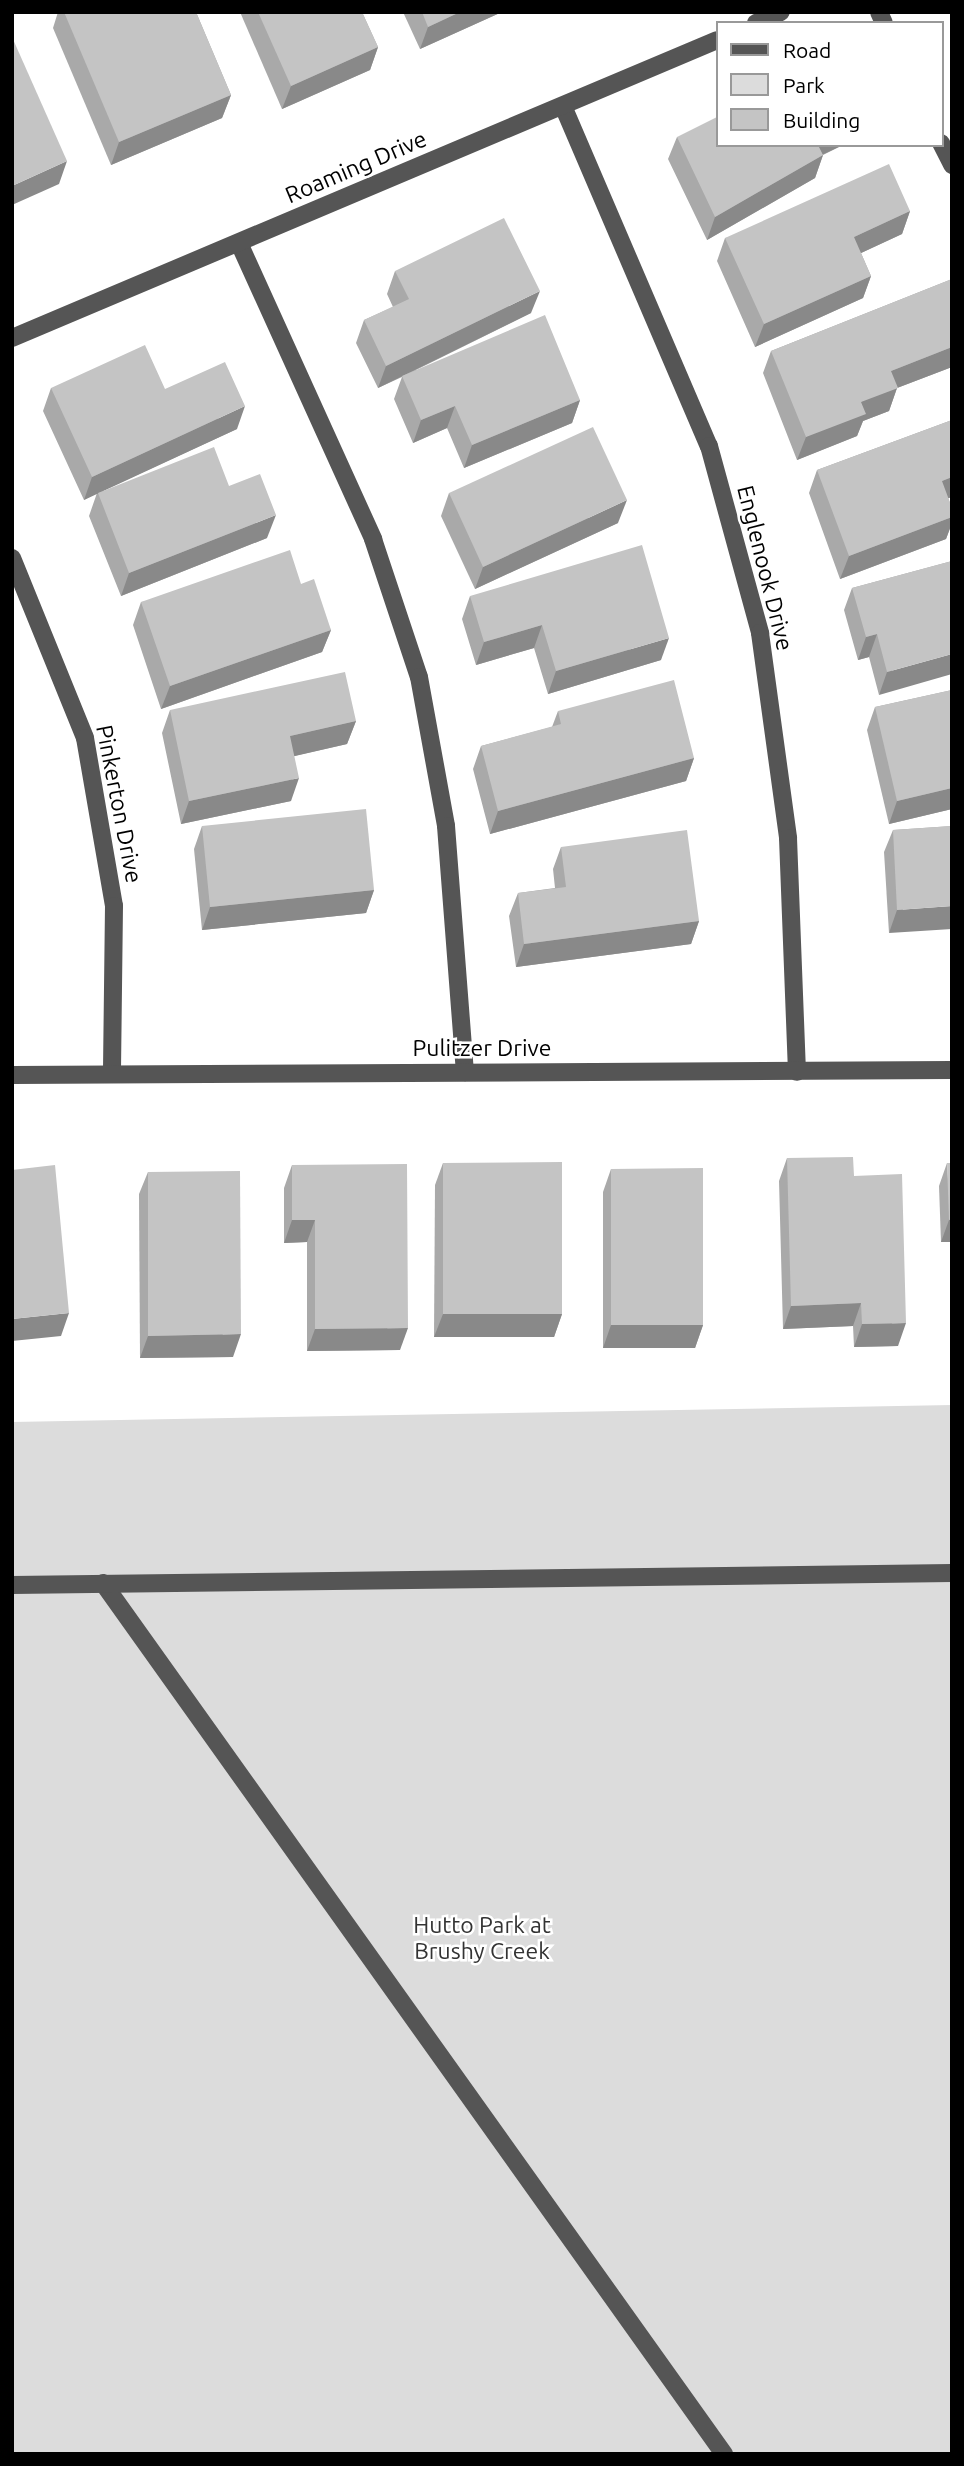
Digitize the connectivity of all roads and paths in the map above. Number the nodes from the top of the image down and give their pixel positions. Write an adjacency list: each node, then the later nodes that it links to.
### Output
1 (781, 12): 2 (street)
2 (761, 21)
3 (716, 40): 4 (street, Roaming Drive)
4 (563, 106): 7 (street, Roaming Drive); 12 (street, Englenook Drive)
5 (943, 147): 6 (street)
6 (952, 165)
7 (239, 243): 8 (street, Roaming Drive); 11 (street)
8 (12, 338)
9 (12, 558): 13 (street, Pinkerton Drive)
10 (952, 1070): 12 (street, Pulitzer Drive)
11 (465, 1072): 12 (street, Pulitzer Drive); 13 (street, Pulitzer Drive)
12 (797, 1072)
13 (112, 1073): 14 (street, Pulitzer Drive)
14 (12, 1075)
15 (952, 1573): 16 (street)
16 (103, 1583): 17 (street); 18 (street)
17 (12, 1585)
18 (724, 2454)

